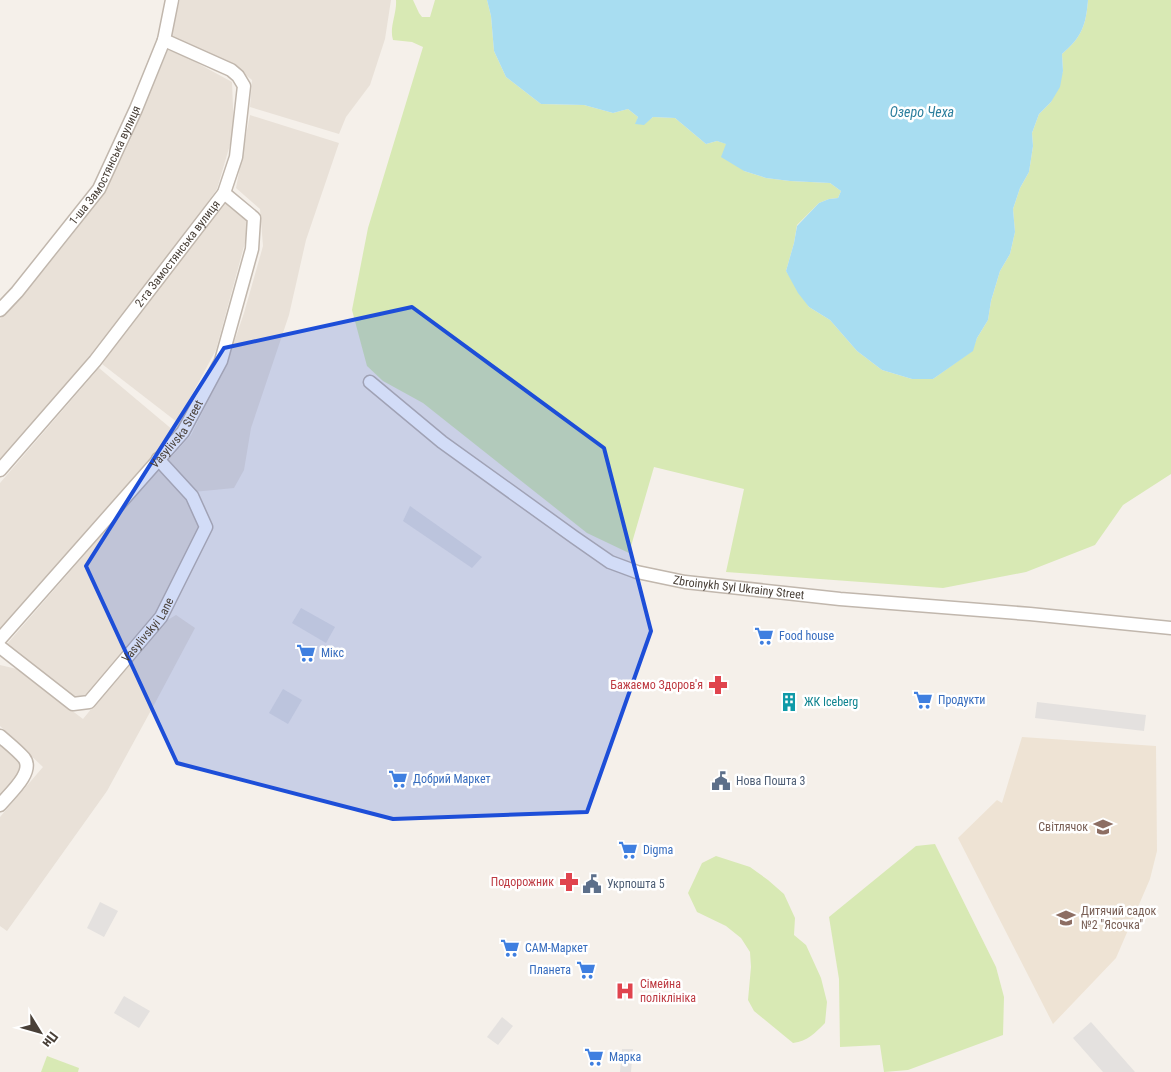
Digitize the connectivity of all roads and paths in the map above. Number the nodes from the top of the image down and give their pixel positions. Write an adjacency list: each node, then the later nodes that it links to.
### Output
1 (172, 0): 2 (street, 1-ша Замостянська вулиця)
2 (164, 40): 3 (street, 2-га Замостянська вулиця); 4 (street, 1-ша Замостянська вулиця)
3 (224, 194): 6 (street, Vasylivska Street); 7 (street, 2-га Замостянська вулиця)
4 (0, 310)
5 (370, 382): 8 (street, Zbroinykh Syl Ukrainy Street)
6 (158, 459): 9 (street, Vasylivska Street); 10 (street, Vasylivskyi Lane)
7 (0, 470)
8 (1171, 628)
9 (0, 639)
10 (0, 647)
11 (0, 736): 12 (street)
12 (0, 805)

